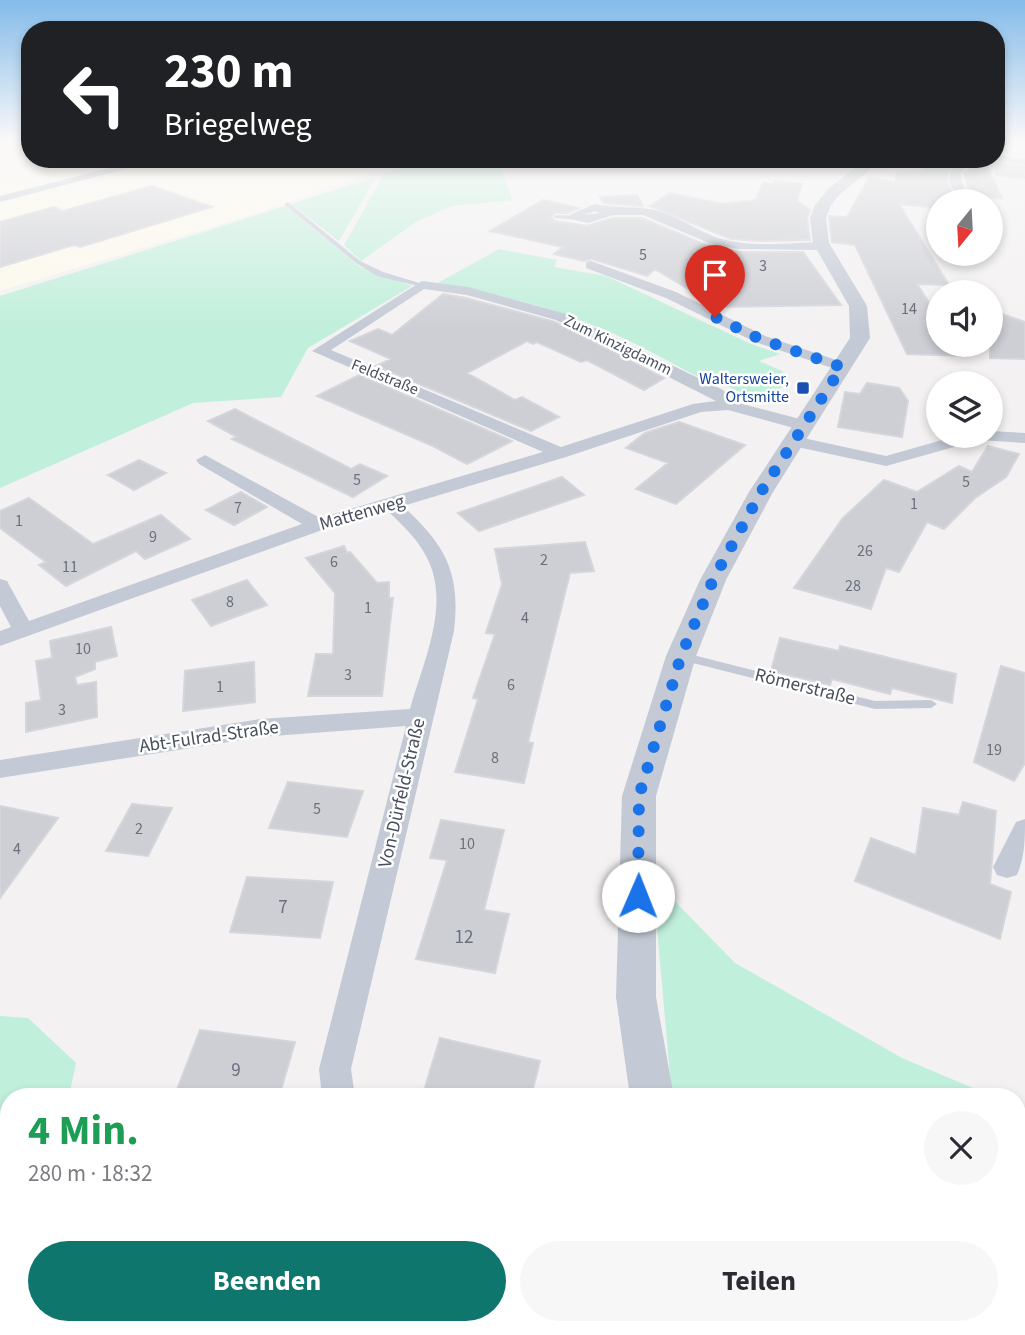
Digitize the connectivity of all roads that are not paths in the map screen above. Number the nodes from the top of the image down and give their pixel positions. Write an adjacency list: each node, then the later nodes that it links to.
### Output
1 (289, 205): 7 (lane)
2 (822, 205): 5 (street)
3 (557, 217): 4 (lane)
4 (579, 218): 5 (street)
5 (821, 246): 8 (street)
6 (591, 265): 8 (street)
7 (422, 285): 9 (street, Zum Kinzigdamm); 14 (street, Feldstraße)
8 (842, 367): 10 (street)
9 (729, 405): 10 (street, Zum Kinzigdamm); 14 (street, Mattenweg)
10 (799, 434): 13 (street); 21 (street)
11 (1003, 437): 12 (street)
12 (1025, 438)
13 (932, 448)
14 (560, 453): 16 (street, Mattenweg)
15 (205, 460): 17 (street)
16 (391, 505): 17 (street, Mattenweg); 23 (street, Von-Dürfeld-Straße)
17 (318, 525): 19 (street, Mattenweg)
18 (0, 586): 19 (street)
19 (23, 630): 20 (street, Mattenweg)
20 (0, 639)
21 (681, 656): 22 (lane, Römerstraße); 28 (street)
22 (931, 704)
23 (420, 717): 24 (street, Abt-Fulrad-Straße); 27 (street, Von-Dürfeld-Straße)
24 (0, 769)
25 (1025, 829): 26 (street)
26 (1007, 867)
27 (337, 1088)
28 (651, 1088)

